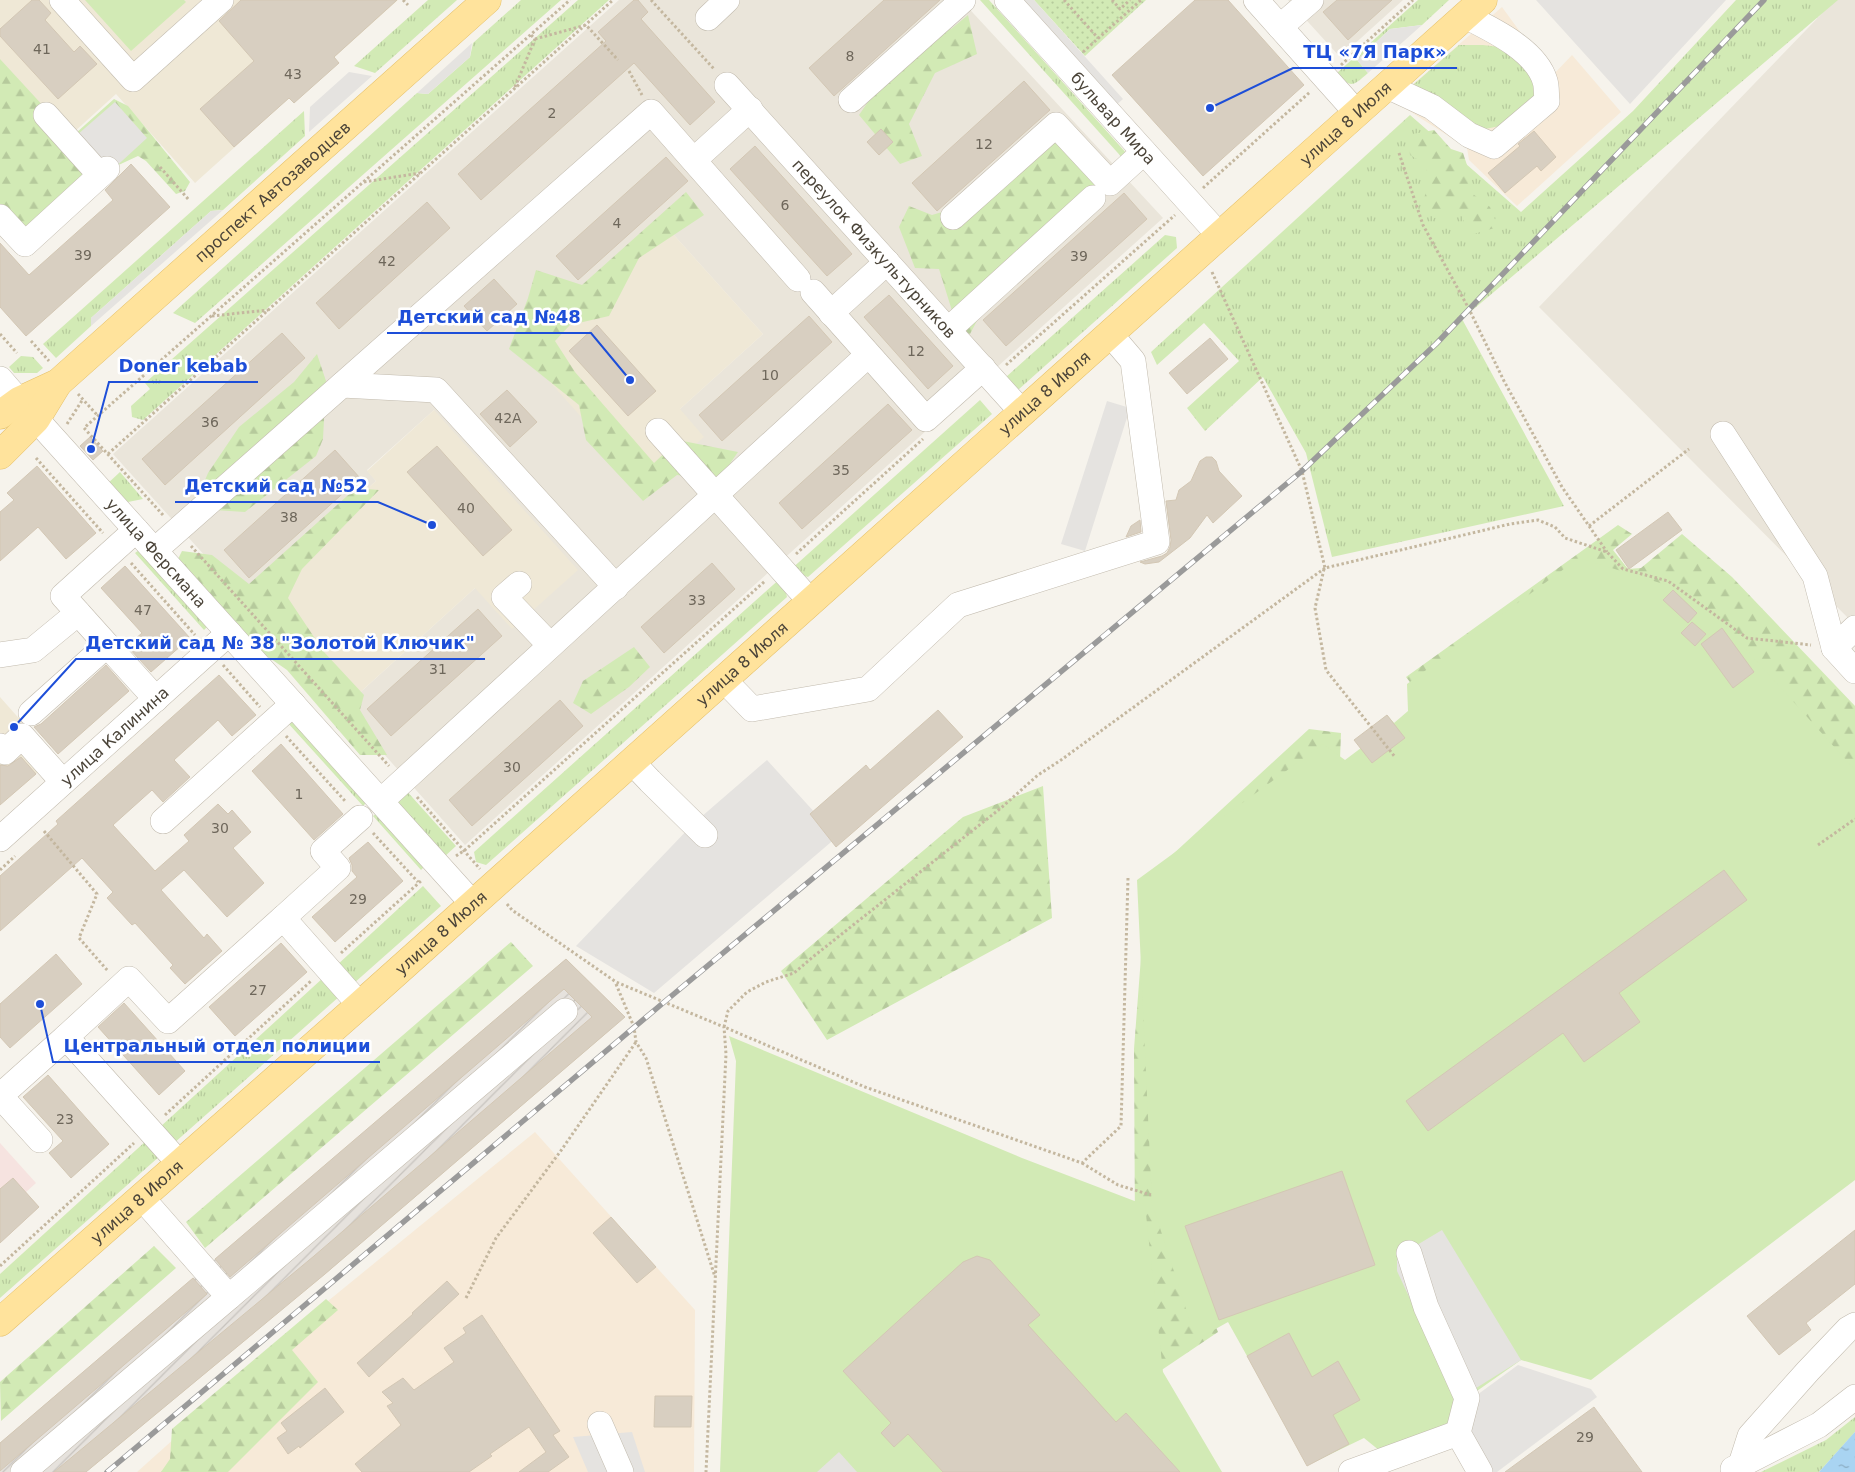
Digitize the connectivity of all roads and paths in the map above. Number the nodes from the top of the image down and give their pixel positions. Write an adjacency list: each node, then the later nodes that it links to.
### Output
1 (62, 0): 2 (street)
2 (221, 0)
3 (403, 0): 17 (path)
4 (487, 0): 58 (main road, проспект Автозаводцев)
5 (570, 0): 22 (path)
6 (613, 0): 20 (path)
7 (651, 0): 27 (path)
8 (727, 0): 19 (street)
9 (964, 0): 30 (street)
10 (1007, 0): 34 (street, бульвар Мира)
11 (1064, 0): 23 (path)
12 (1112, 0): 13 (path)
13 (1130, 0)
14 (1141, 0): 23 (path)
15 (1256, 0): 21 (street)
16 (1311, 0): 21 (street)
17 (408, 5)
18 (1474, 8): 28 (main road, улица 8 Июля); 28 (street)
19 (708, 18)
20 (586, 25): 24 (path); 26 (path); 29 (path)
21 (1280, 27): 32 (street)
22 (531, 35): 24 (path); 39 (path)
23 (1098, 38): 25 (path)
24 (535, 40): 29 (path)
25 (1077, 46)
26 (618, 60)
27 (727, 84): 31 (street, переулок Физкультурников)
28 (1387, 86): 32 (main road, улица 8 Июля)
29 (514, 89): 38 (path)
30 (852, 100)
31 (750, 109): 36 (street); 45 (street, переулок Физкультурников)
32 (1356, 112): 44 (main road, улица 8 Июля)
33 (46, 115): 42 (street)
34 (1144, 152): 43 (street); 44 (street, бульвар Мира)
35 (1399, 153): 68 (path)
36 (694, 160): 47 (street); 56 (street)
37 (160, 167): 41 (path)
38 (421, 173): 39 (path); 46 (path)
39 (363, 182): 48 (path)
40 (1093, 198): 49 (street)
41 (189, 200)
42 (0, 216)
43 (953, 217)
44 (1211, 244): 51 (main road, улица 8 Июля); 74 (path)
45 (887, 262): 47 (street); 49 (street, переулок Физкультурников)
46 (269, 310): 48 (path); 64 (path)
47 (831, 313): 53 (street)
48 (211, 316): 64 (path)
49 (948, 330): 54 (street, переулок Физкультурников)
50 (0, 334): 52 (path)
51 (1110, 334): 59 (main road, улица 8 Июля); 87 (street)
52 (17, 353)
53 (868, 355): 54 (street); 67 (street)
54 (983, 368): 59 (street, переулок Физкультурников)
55 (0, 379): 58 (street, улица Ферсмана)
56 (342, 385): 70 (street); 76 (street)
57 (83, 399): 62 (path)
58 (19, 412): 62 (street, улица Ферсмана); 65 (main road, проспект Автозаводцев)
59 (1022, 412): 77 (main road, улица 8 Июля)
60 (658, 431): 67 (street)
61 (1723, 434): 83 (street)
62 (56, 440): 69 (street, улица Ферсмана)
63 (1689, 449): 68 (path)
64 (108, 454): 70 (path)
65 (0, 455)
66 (36, 458): 71 (path)
67 (715, 495): 76 (street); 77 (street)
68 (1589, 526): 73 (path)
69 (136, 530): 71 (street); 72 (street, улица Ферсмана)
70 (177, 531): 72 (street); 95 (path)
71 (117, 548): 78 (street); 84 (path)
72 (155, 550): 80 (street, улица Ферсмана)
73 (1607, 552): 74 (path); 83 (path)
74 (1324, 568): 93 (path); 115 (path)
75 (519, 584): 82 (street)
76 (616, 586): 82 (street)
77 (810, 602): 87 (main road, улица 8 Июля)
78 (78, 613): 81 (street); 85 (street)
79 (1855, 628): 83 (street)
80 (230, 634): 84 (street, улица Калинина); 89 (street, улица Ферсмана)
81 (107, 645): 88 (street); 90 (street)
82 (550, 645): 95 (street)
83 (1834, 648): 86 (street)
84 (210, 651): 88 (street, улица Калинина); 91 (path)
85 (0, 655)
86 (1855, 671)
87 (724, 680): 94 (main road, улица 8 Июля)
88 (156, 699): 96 (street, улица Калинина)
89 (293, 704): 91 (street); 97 (street, улица Ферсмана)
90 (31, 713)
91 (274, 722): 98 (path); 100 (street)
92 (0, 746): 96 (street)
93 (1395, 757)
94 (632, 762): 102 (street); 107 (main road, улица 8 Июля)
95 (402, 780): 97 (street); 105 (path)
96 (64, 782): 103 (street, улица Калинина)
97 (380, 801): 108 (street, улица Ферсмана)
98 (360, 818): 109 (street); 110 (path)
99 (1855, 819): 104 (path)
100 (163, 821)
101 (44, 831): 111 (path)
102 (706, 835)
103 (0, 839)
104 (1818, 845)
105 (465, 850)
106 (1128, 878): 120 (path)
107 (493, 886): 108 (main road, улица 8 Июля); 112 (path)
108 (473, 904): 113 (main road, улица 8 Июля)
109 (283, 918): 110 (street); 116 (street)
110 (326, 967): 113 (street); 118 (path)
111 (113, 977)
112 (616, 982): 115 (path); 117 (path)
113 (360, 1005): 121 (main road, улица 8 Июля)
114 (565, 1011): 127 (street)
115 (724, 1027): 120 (path); 126 (path)
116 (66, 1037): 118 (street); 119 (street)
117 (636, 1042): 126 (path); 128 (path)
118 (149, 1129): 121 (street); 125 (path)
119 (40, 1140)
120 (1082, 1163): 122 (path)
121 (180, 1164): 123 (main road, улица 8 Июля)
122 (1151, 1195)
123 (142, 1198): 127 (street); 129 (main road, улица 8 Июля)
124 (1408, 1253): 133 (street)
125 (0, 1266)
126 (716, 1280): 137 (path)
127 (229, 1297): 135 (street)
128 (466, 1298)
129 (0, 1322)
130 (1855, 1325): 134 (street)
131 (1855, 1397): 134 (street)
132 (600, 1424): 136 (street)
133 (1458, 1433): 138 (street); 139 (street)
134 (1734, 1468)
135 (23, 1472)
136 (621, 1472)
137 (706, 1472)
138 (1351, 1472)
139 (1480, 1472)

